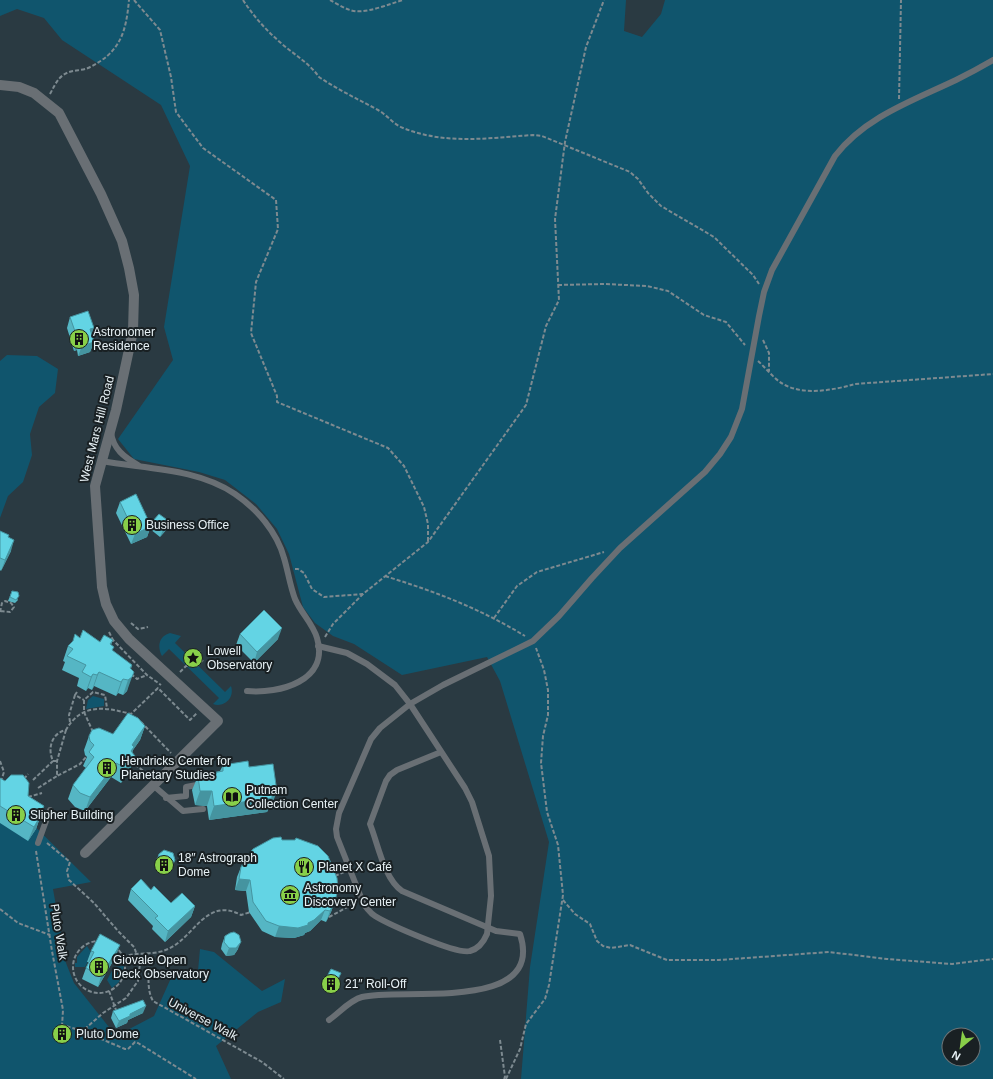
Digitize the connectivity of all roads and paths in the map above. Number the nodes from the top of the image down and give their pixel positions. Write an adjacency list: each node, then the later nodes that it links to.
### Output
1 (129, 0): 10 (path)
2 (134, 0): 22 (path)
3 (243, 0): 12 (path)
4 (330, 0): 5 (path)
5 (403, 0)
6 (604, 0): 12 (path)
7 (901, 0): 11 (path)
8 (993, 60): 11 (lane)
9 (0, 85): 10 (street, West Mars Hill Road)
10 (47, 102): 19 (street, West Mars Hill Road)
11 (899, 106): 14 (lane)
12 (565, 146): 13 (path); 14 (path)
13 (558, 285): 16 (path); 22 (path)
14 (764, 292): 15 (lane)
15 (757, 328): 16 (lane); 17 (path)
16 (752, 355): 17 (path); 23 (lane)
17 (769, 371): 18 (path)
18 (993, 374)
19 (111, 427): 20 (street, West Mars Hill Road); 21 (lane)
20 (101, 461): 21 (lane); 64 (street, West Mars Hill Road)
21 (141, 467): 24 (lane)
22 (428, 542): 25 (path)
23 (620, 548): 28 (path); 31 (lane)
24 (288, 570): 26 (path); 33 (lane)
25 (385, 576): 26 (path); 28 (path)
26 (363, 594): 33 (path)
27 (0, 612): 27 (path)
28 (494, 618): 31 (path)
29 (129, 622): 30 (path)
30 (148, 627)
31 (533, 642): 43 (lane); 79 (path)
32 (104, 644): 37 (path)
33 (318, 646): 39 (lane); 43 (lane)
34 (204, 659): 36 (path)
35 (130, 672): 37 (path)
36 (180, 672)
37 (147, 675): 38 (path)
38 (161, 685)
39 (247, 691)
40 (76, 692): 41 (path)
41 (74, 695): 42 (path); 50 (path)
42 (84, 700): 44 (path); 45 (path)
43 (410, 704): 53 (lane); 84 (lane)
44 (107, 708): 45 (path); 47 (path)
45 (84, 712): 50 (path); 52 (path)
46 (197, 712): 47 (path)
47 (131, 714): 48 (path)
48 (135, 717)
49 (139, 720): 55 (path)
50 (70, 722): 51 (path)
51 (66, 730): 57 (path); 58 (path)
52 (96, 736)
53 (441, 752): 84 (lane); 84 (lane)
54 (86, 757): 62 (path)
55 (174, 757)
56 (0, 761): 68 (path)
57 (53, 761): 58 (path); 63 (path)
58 (57, 761): 62 (path)
59 (129, 761): 64 (path)
60 (192, 771): 65 (path)
61 (28, 774): 67 (path)
62 (57, 776): 69 (path)
63 (33, 780)
64 (153, 782): 71 (lane); 76 (street, West Mars Hill Road)
65 (182, 782)
66 (207, 782): 71 (lane)
67 (21, 783)
68 (0, 784)
69 (38, 788)
70 (42, 793): 72 (path)
71 (166, 798): 73 (lane)
72 (25, 799)
73 (203, 809)
74 (50, 810): 75 (lane)
75 (39, 840): 85 (path, Pluto Walk); 86 (path)
76 (85, 853)
77 (345, 872): 78 (path)
78 (330, 878)
79 (563, 900): 89 (path); 98 (path)
80 (356, 903): 83 (path)
81 (0, 909): 85 (path)
82 (253, 912): 87 (path)
83 (329, 917)
84 (487, 926): 93 (lane)
85 (50, 936): 94 (path, Pluto Walk)
86 (137, 953): 87 (path); 88 (path); 91 (path)
87 (147, 954): 100 (path, Universe Walk)
88 (123, 957): 90 (path); 90 (path)
89 (993, 959)
90 (109, 991): 91 (path)
91 (115, 1005): 92 (path); 95 (path)
92 (116, 1010)
93 (329, 1020)
94 (62, 1025): 95 (path); 96 (path, Pluto Walk)
95 (86, 1028): 99 (path)
96 (62, 1029)
97 (500, 1040): 98 (path)
98 (505, 1078)
99 (196, 1079)
100 (284, 1079)

